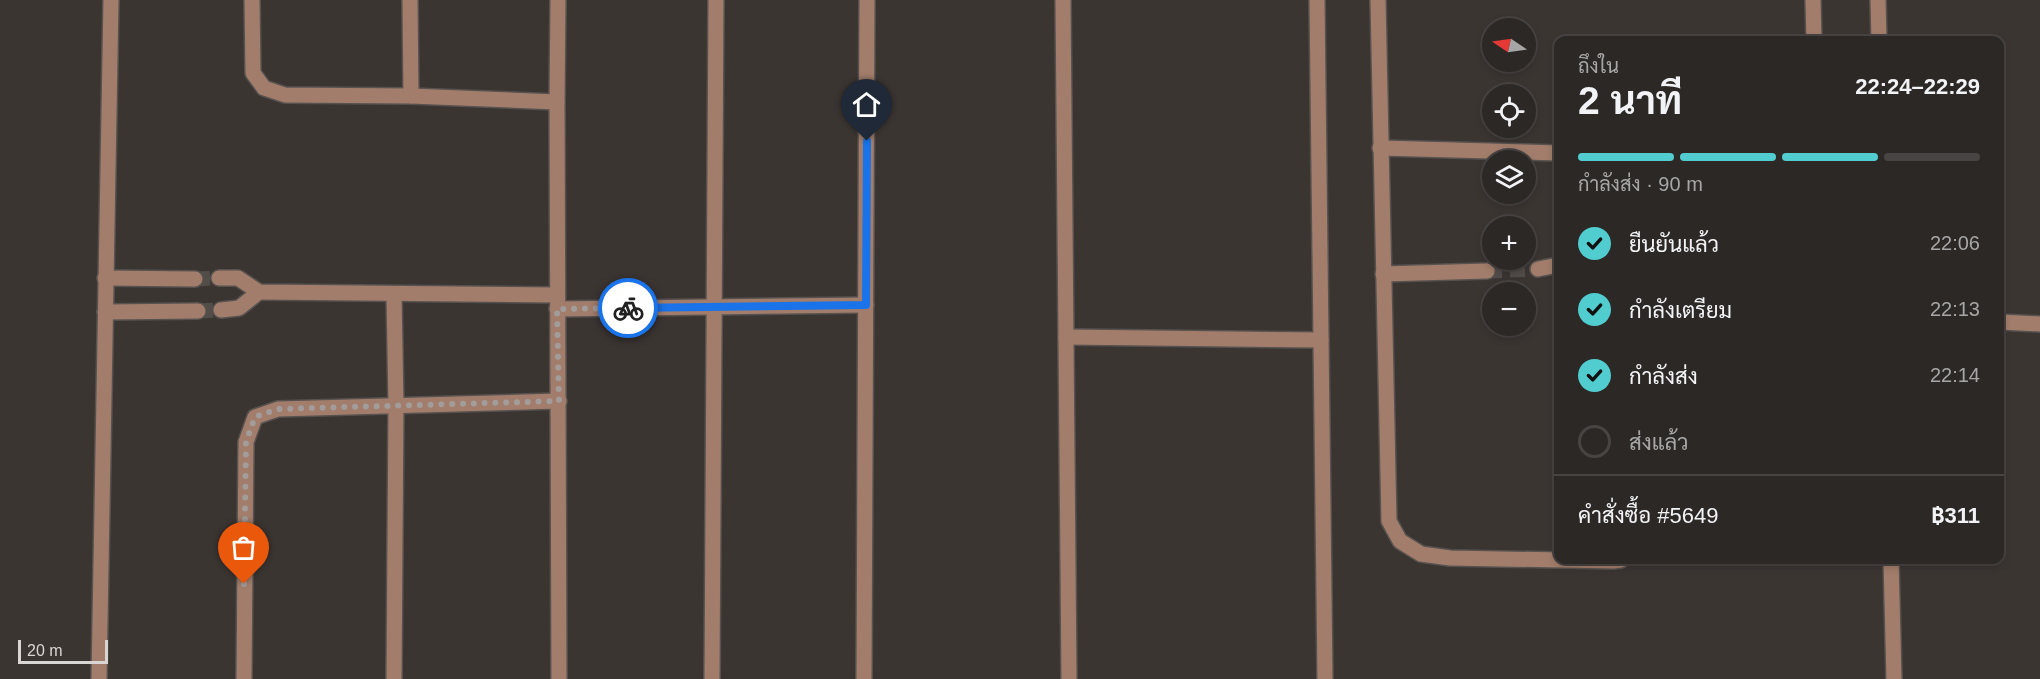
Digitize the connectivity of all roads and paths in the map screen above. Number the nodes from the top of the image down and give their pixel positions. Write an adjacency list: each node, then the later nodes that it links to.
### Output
1 (111, 0): 22 (street)
2 (252, 0): 14 (street)
3 (410, 0): 14 (street)
4 (558, 0): 15 (street)
5 (716, 0): 29 (street)
6 (867, 0): 28 (street)
7 (1063, 0): 35 (street)
8 (1317, 0): 36 (street)
9 (1378, 0): 16 (street)
10 (1814, 0): 12 (street)
11 (1878, 0): 13 (street)
12 (1814, 36)
13 (1879, 36)
14 (411, 96): 15 (street)
15 (557, 102): 27 (street)
16 (1380, 147): 17 (street); 21 (street)
17 (1554, 153)
18 (1554, 266): 19 (street)
19 (1538, 269)
20 (1487, 271): 21 (street)
21 (1383, 274): 39 (street)
22 (105, 278): 24 (street); 32 (street)
23 (219, 278): 25 (street)
24 (195, 279)
25 (259, 292): 26 (street); 30 (street)
26 (394, 295): 27 (street); 38 (street)
27 (557, 302): 29 (street); 37 (street)
28 (866, 305): 29 (street); 46 (street)
29 (715, 307): 45 (street)
30 (221, 310)
31 (198, 311): 32 (street)
32 (105, 312): 41 (street)
33 (2004, 322): 34 (street)
34 (2040, 324)
35 (1066, 337): 36 (street); 47 (street)
36 (1321, 340): 48 (street)
37 (559, 401): 38 (street); 44 (street)
38 (396, 405): 42 (street); 43 (street)
39 (1554, 560)
40 (1891, 564): 49 (street)
41 (99, 679)
42 (244, 679)
43 (394, 679)
44 (559, 679)
45 (712, 679)
46 (864, 679)
47 (1069, 679)
48 (1325, 679)
49 (1894, 679)

